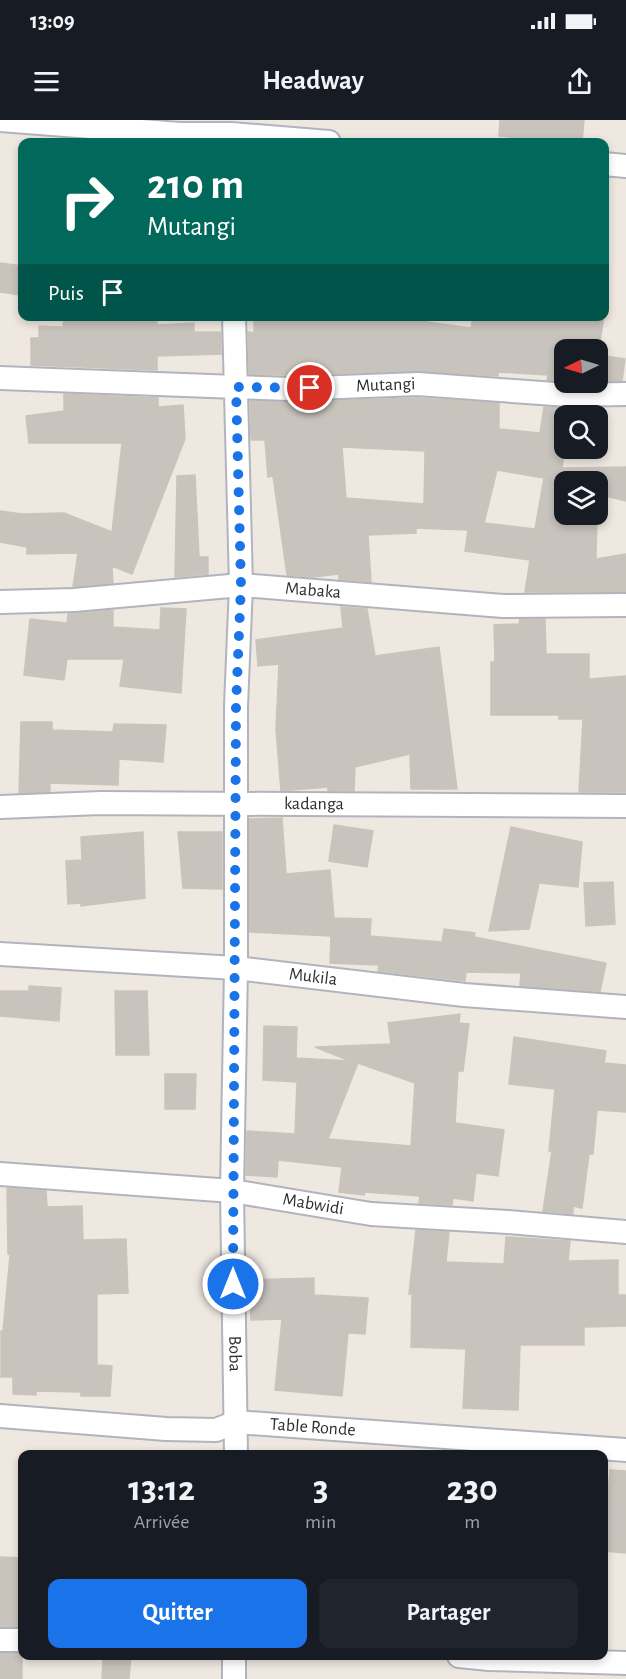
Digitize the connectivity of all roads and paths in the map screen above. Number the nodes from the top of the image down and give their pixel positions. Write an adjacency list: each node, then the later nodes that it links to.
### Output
1 (0, 120): 2 (street)
2 (231, 132): 3 (street)
3 (290, 138)
4 (609, 164): 5 (street)
5 (626, 166)
6 (234, 321): 8 (street, Boba)
7 (0, 378): 8 (street, Mutangi)
8 (236, 387): 9 (street, Mutangi); 10 (street, Boba)
9 (626, 394)
10 (241, 585): 11 (street, Mabaka); 12 (street, Mabaka); 13 (street, Boba)
11 (0, 602)
12 (626, 605)
13 (235, 803): 14 (street, kadanga); 15 (street, kadanga); 17 (street, Boba)
14 (626, 806)
15 (0, 807)
16 (0, 954): 17 (street, Mukila)
17 (236, 968): 18 (street, Mukila); 20 (street, Boba)
18 (626, 1007)
19 (0, 1174): 20 (street, Mabwidi)
20 (232, 1191): 21 (street, Mabwidi); 23 (street, Boba)
21 (626, 1232)
22 (0, 1416): 23 (street, Table Ronde)
23 (236, 1422): 24 (street, Boba); 25 (street, Table Ronde)
24 (236, 1450)
25 (626, 1450)
26 (0, 1640): 27 (street)
27 (18, 1640)
28 (234, 1660): 31 (street)
29 (523, 1660): 30 (street)
30 (626, 1663)
31 (234, 1679)

